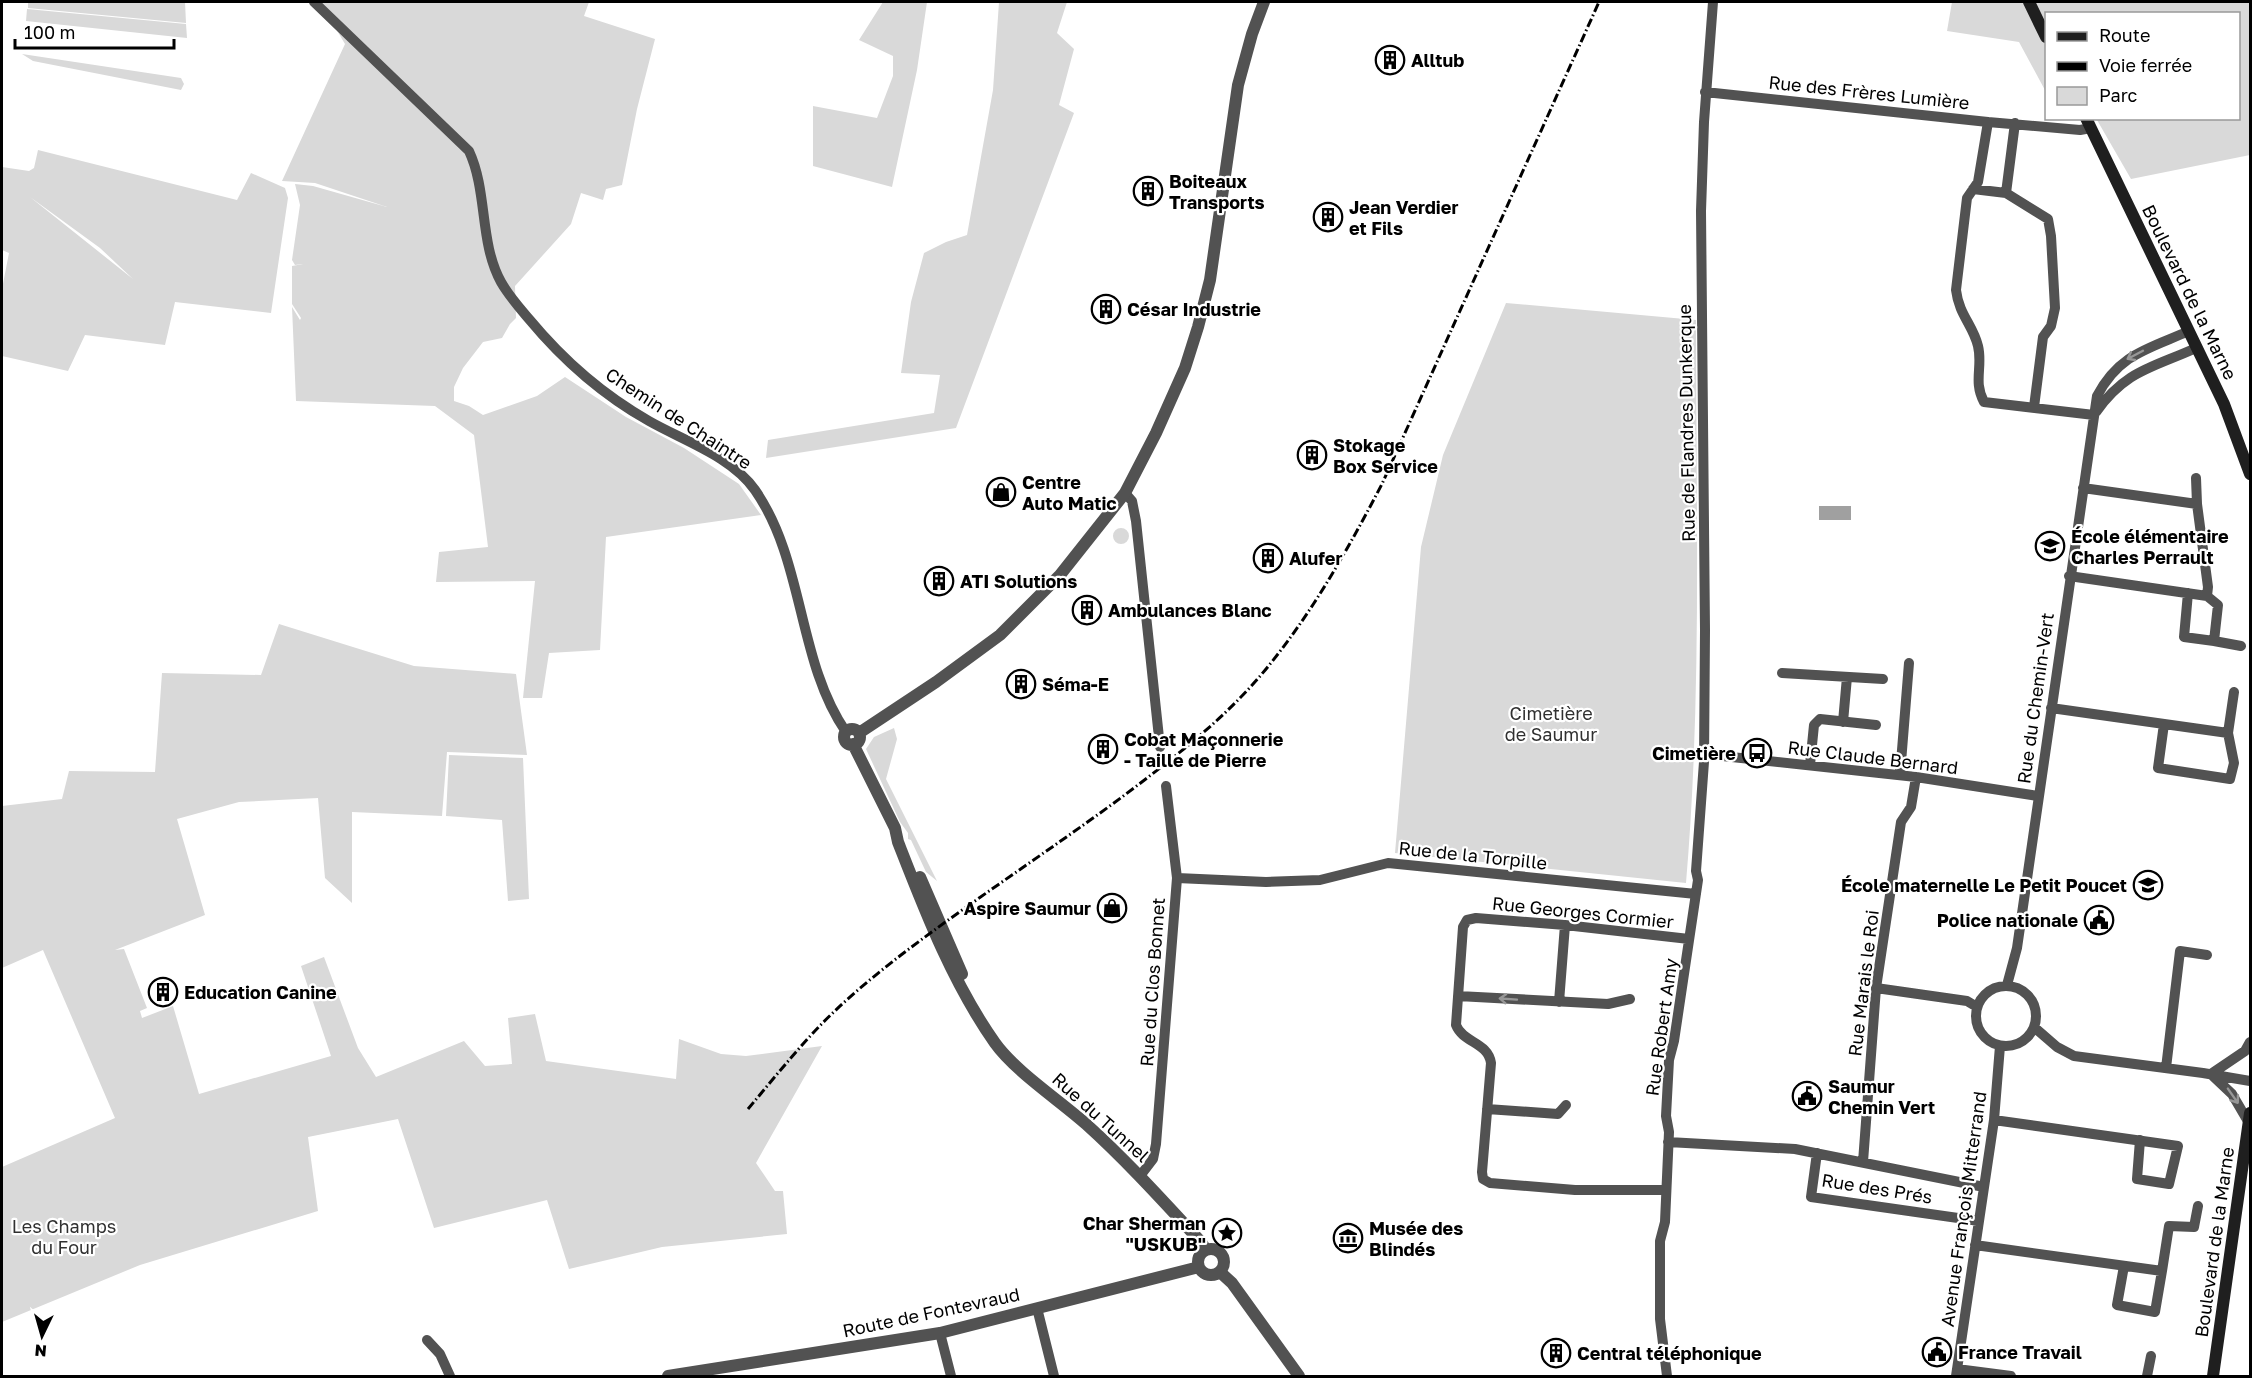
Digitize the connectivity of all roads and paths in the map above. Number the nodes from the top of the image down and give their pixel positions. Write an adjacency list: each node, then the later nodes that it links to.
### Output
1 (314, 2): 35 (street, Chemin de Chaintre)
2 (1264, 2): 19 (street)
3 (1713, 2): 6 (street, Rue de Flandres Dunkerque)
4 (2029, 2): 5 (main road)
5 (2045, 35)
6 (1706, 92): 7 (street, Rue des Frères Lumière); 40 (street, Rue de Flandres Dunkerque)
7 (1988, 122): 8 (street); 10 (street, Rue des Frères Lumière)
8 (2015, 123): 9 (street); 11 (street)
9 (2089, 123): 12 (main road, Boulevard de la Marne)
10 (1973, 189): 11 (street); 14 (street, Rue des Frères Lumière)
11 (2006, 193): 14 (street)
12 (2189, 331): 13 (main road, Boulevard de la Marne); 15 (street, Rue du Chemin-Vert, one-way to 15)
13 (2196, 348): 15 (street); 16 (main road, Boulevard de la Marne)
14 (2034, 407): 15 (street, Rue des Frères Lumière)
15 (2094, 415): 18 (street, Rue du Chemin-Vert)
16 (2250, 474)
17 (2196, 478): 20 (street)
18 (2083, 488): 20 (street); 21 (street, Rue du Chemin-Vert)
19 (1125, 493): 36 (street); 39 (street)
20 (2197, 504): 23 (street)
21 (2070, 576): 22 (street); 31 (street, Rue du Chemin-Vert)
22 (2188, 593): 23 (street); 24 (street)
23 (2207, 596): 24 (street)
24 (2214, 641): 25 (street)
25 (2241, 646)
26 (1909, 663): 42 (street)
27 (1782, 673): 28 (street)
28 (1847, 677): 29 (street); 32 (street)
29 (1883, 679)
30 (2234, 692): 37 (street)
31 (2051, 708): 33 (street); 45 (street, Rue du Chemin-Vert)
32 (1843, 722): 34 (street); 41 (street)
33 (2164, 724): 37 (street); 37 (street)
34 (1876, 725)
35 (846, 732): 36 (street); 38 (street)
36 (859, 733): 38 (street)
37 (2228, 734)
38 (853, 744): 71 (street, Rue du Tunnel)
39 (1160, 747)
40 (1704, 754): 41 (street, Rue Claude Bernard); 47 (street, Rue Robert Amy)
41 (1810, 765): 42 (street, Rue Claude Bernard)
42 (1900, 775): 43 (street, Rue Claude Bernard)
43 (1916, 777): 45 (street, Rue Claude Bernard); 52 (street, Rue Marais le Roi)
44 (1166, 786): 46 (street, Rue du Clos Bonnet)
45 (2038, 796): 51 (street, Rue du Chemin-Vert)
46 (1177, 878): 47 (street, Rue de la Torpille); 71 (street, Rue du Clos Bonnet)
47 (1696, 894): 49 (street, Rue Robert Amy)
48 (1565, 925): 49 (street, Rue Georges Cormier); 53 (street, Rue Georges Cormier); 55 (street)
49 (1689, 939): 68 (street, Rue Robert Amy)
50 (2207, 955): 60 (street)
51 (2007, 985): 56 (street); 57 (street)
52 (1876, 988): 56 (street); 70 (street, Rue Marais le Roi)
53 (1458, 996): 55 (street, one-way to 53); 64 (street, Rue Georges Cormier)
54 (1630, 999): 55 (street)
55 (1559, 1002)
56 (1977, 1007): 59 (street)
57 (2034, 1027): 59 (street); 60 (street)
58 (2250, 1042): 61 (street)
59 (2000, 1046): 66 (street, Avenue François Mitterrand)
60 (2166, 1068): 61 (street)
61 (2211, 1074): 62 (street); 65 (street, one-way to 65)
62 (2250, 1081)
63 (1566, 1105): 64 (street)
64 (1488, 1109): 73 (street, Rue Georges Cormier)
65 (2250, 1118): 95 (main road, Boulevard de la Marne)
66 (1994, 1120): 67 (street); 72 (street, Avenue François Mitterrand)
67 (2140, 1140): 67 (street)
68 (1668, 1142): 69 (street, Rue des Prés); 73 (street, Rue Robert Amy)
69 (1817, 1153): 70 (street, Rue des Prés); 75 (street, Rue des Prés)
70 (1863, 1161): 72 (street, Rue des Prés)
71 (1140, 1176): 77 (street, Rue du Tunnel)
72 (1984, 1187): 75 (street, Avenue François Mitterrand)
73 (1666, 1191): 92 (street, Rue Robert Amy)
74 (2198, 1206): 80 (street)
75 (1979, 1221): 76 (street, Avenue François Mitterrand)
76 (1976, 1245): 78 (street); 86 (street, Avenue François Mitterrand)
77 (1206, 1250): 79 (street); 81 (street)
78 (2124, 1266): 80 (street); 80 (street)
79 (1199, 1267): 81 (street); 82 (street, Route de Fontevraud)
80 (2162, 1271)
81 (1220, 1272): 91 (street)
82 (1037, 1308): 83 (street, Route de Fontevraud); 90 (street)
83 (940, 1333): 88 (street, Route de Fontevraud); 89 (street)
84 (427, 1340): 87 (street)
85 (2151, 1356): 94 (street)
86 (1957, 1373): 93 (street)
87 (450, 1377)
88 (668, 1377)
89 (951, 1377)
90 (1054, 1377)
91 (1299, 1377)
92 (1667, 1377)
93 (2011, 1377)
94 (2147, 1377)
95 (2213, 1377)

